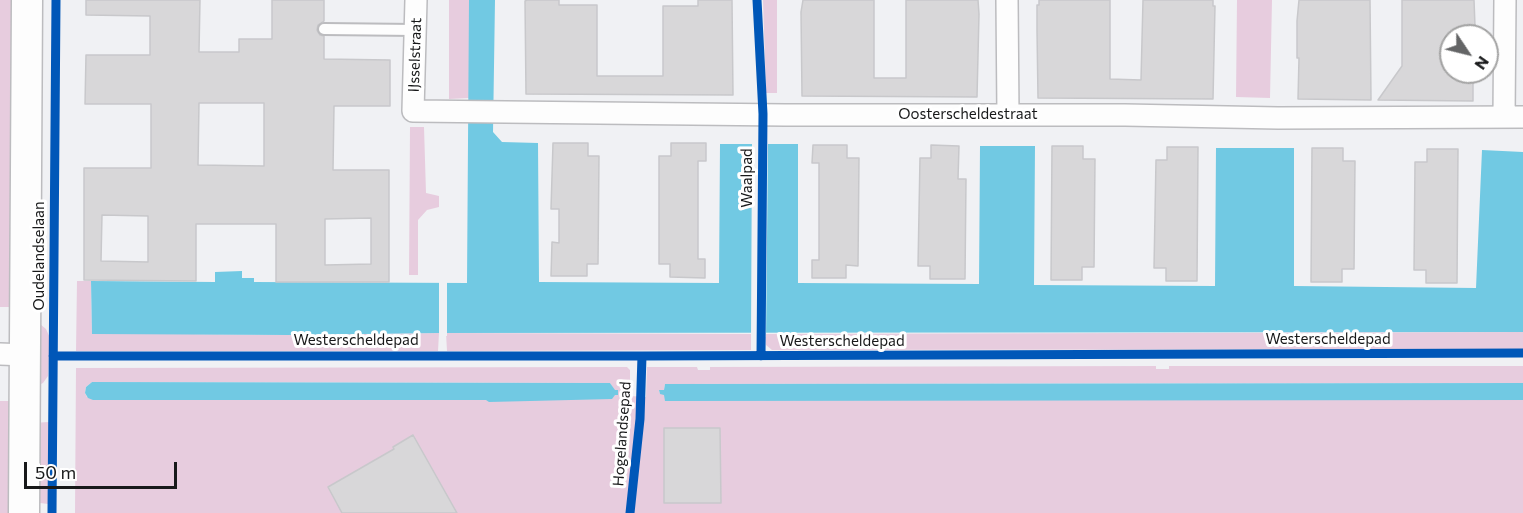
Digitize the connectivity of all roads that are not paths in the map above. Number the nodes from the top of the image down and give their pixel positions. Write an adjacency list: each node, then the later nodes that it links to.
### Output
1 (27, 0): 10 (street, Oudelandselaan)
2 (416, 0): 6 (street, IJsselstraat)
3 (1007, 0): 8 (street)
4 (1505, 0): 9 (street)
5 (324, 29): 6 (lane)
6 (415, 30): 7 (street, IJsselstraat)
7 (413, 111): 8 (street, Oosterscheldestraat)
8 (1008, 115): 9 (street, Oosterscheldestraat)
9 (1513, 117)
10 (12, 355): 11 (street, Oudelandselaan)
11 (24, 513)

